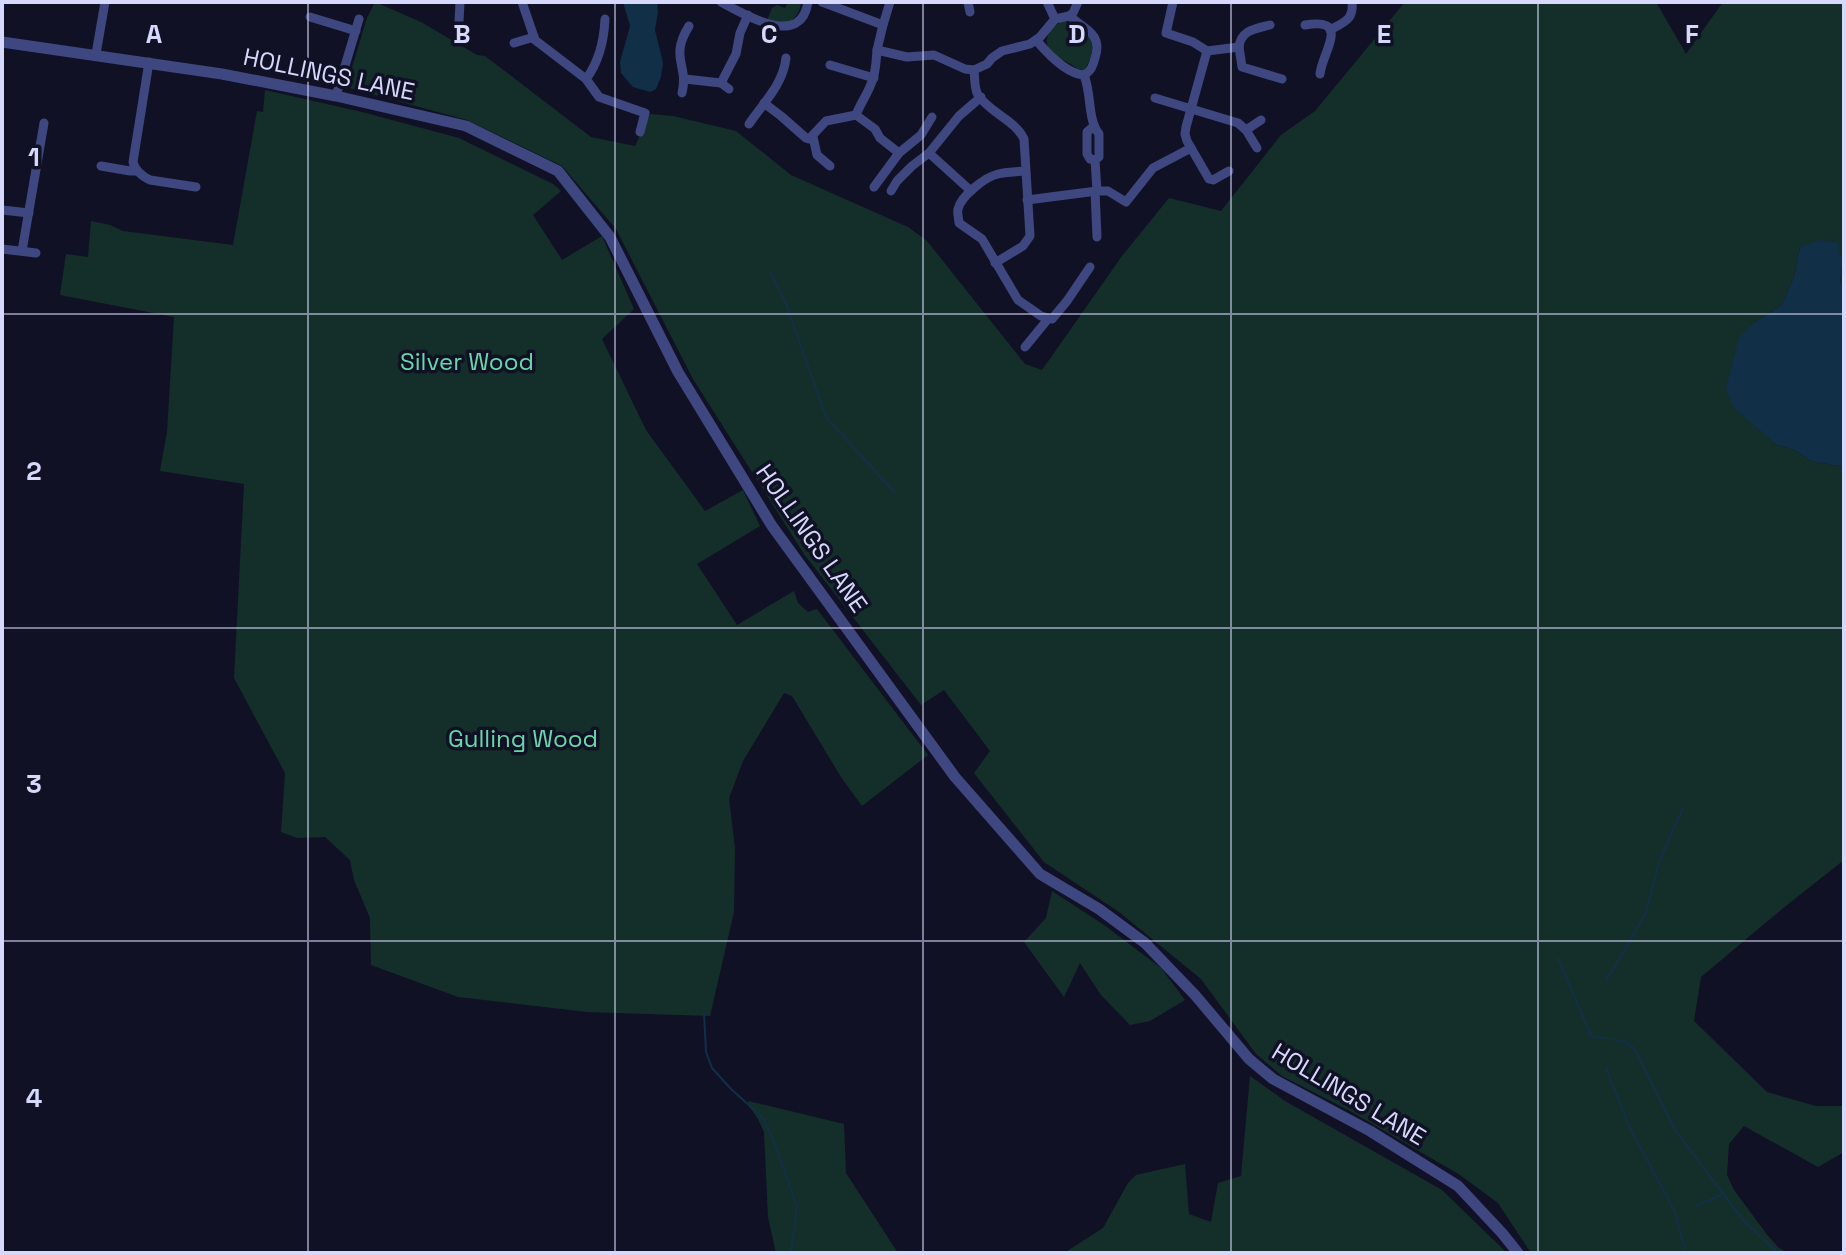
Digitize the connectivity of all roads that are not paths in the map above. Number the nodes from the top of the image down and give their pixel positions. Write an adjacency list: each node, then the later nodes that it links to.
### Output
1 (105, 2): 32 (street)
2 (460, 2): 18 (street)
3 (522, 2): 25 (street)
4 (721, 2): 13 (street)
5 (808, 2): 13 (street)
6 (822, 2): 19 (street)
7 (890, 2): 19 (street)
8 (1047, 2): 17 (street)
9 (1078, 2): 14 (street)
10 (1173, 2): 31 (street)
11 (1352, 2): 23 (street)
12 (307, 3): 24 (street)
13 (748, 15): 41 (street)
14 (1069, 16): 17 (street); 38 (street)
15 (359, 19): 24 (street)
16 (605, 19): 40 (street)
17 (1055, 19): 26 (street)
18 (459, 22)
19 (883, 25): 30 (street)
20 (1270, 25): 29 (street)
21 (1305, 25): 23 (street)
22 (689, 26): 41 (street)
23 (1330, 30): 37 (street)
24 (356, 31): 44 (street)
25 (534, 37): 28 (street); 40 (street)
26 (1036, 40): 36 (street); 38 (street)
27 (2, 42): 32 (street, HOLLINGS LANE)
28 (514, 43)
29 (1239, 47): 31 (street); 42 (street)
30 (877, 50): 36 (street); 39 (street)
31 (1207, 51): 49 (street)
32 (96, 54): 34 (street, HOLLINGS LANE)
33 (786, 58): 48 (street)
34 (149, 62): 44 (street, HOLLINGS LANE); 65 (street)
35 (830, 65): 39 (street)
36 (974, 70): 45 (street)
37 (1320, 74)
38 (1084, 75): 72 (street)
39 (874, 78): 51 (street)
40 (586, 79): 47 (street)
41 (685, 79): 43 (street)
42 (1282, 79)
43 (682, 93)
44 (336, 96): 84 (street, HOLLINGS LANE)
45 (981, 97): 62 (street); 66 (street)
46 (1155, 98): 49 (street)
47 (602, 99): 50 (street); 57 (street)
48 (764, 103): 55 (street); 58 (street)
49 (1191, 108): 56 (street); 59 (street)
50 (597, 109)
51 (856, 115): 58 (street); 61 (street)
52 (932, 117): 61 (street)
53 (1261, 120): 56 (street)
54 (44, 123): 75 (street)
55 (749, 124)
56 (1246, 130): 60 (street)
57 (640, 132)
58 (813, 137): 64 (street)
59 (1191, 148): 67 (street); 72 (street)
60 (1257, 148)
61 (899, 153): 69 (street)
62 (929, 153): 70 (street); 71 (street)
63 (101, 166): 65 (street)
64 (830, 166)
65 (137, 171): 68 (street)
66 (1025, 171): 71 (street); 73 (street)
67 (1229, 171)
68 (196, 187)
69 (874, 187)
70 (891, 191)
71 (971, 191): 80 (street)
72 (1096, 191): 73 (street); 76 (street)
73 (1027, 200): 80 (street)
74 (2, 210): 75 (street)
75 (29, 213): 78 (street)
76 (1097, 237)
77 (2, 249): 78 (street)
78 (22, 251): 79 (street)
79 (36, 253)
80 (995, 263): 82 (street)
81 (1090, 267): 82 (street)
82 (1048, 319): 83 (street)
83 (1025, 347)
84 (1518, 1253)

